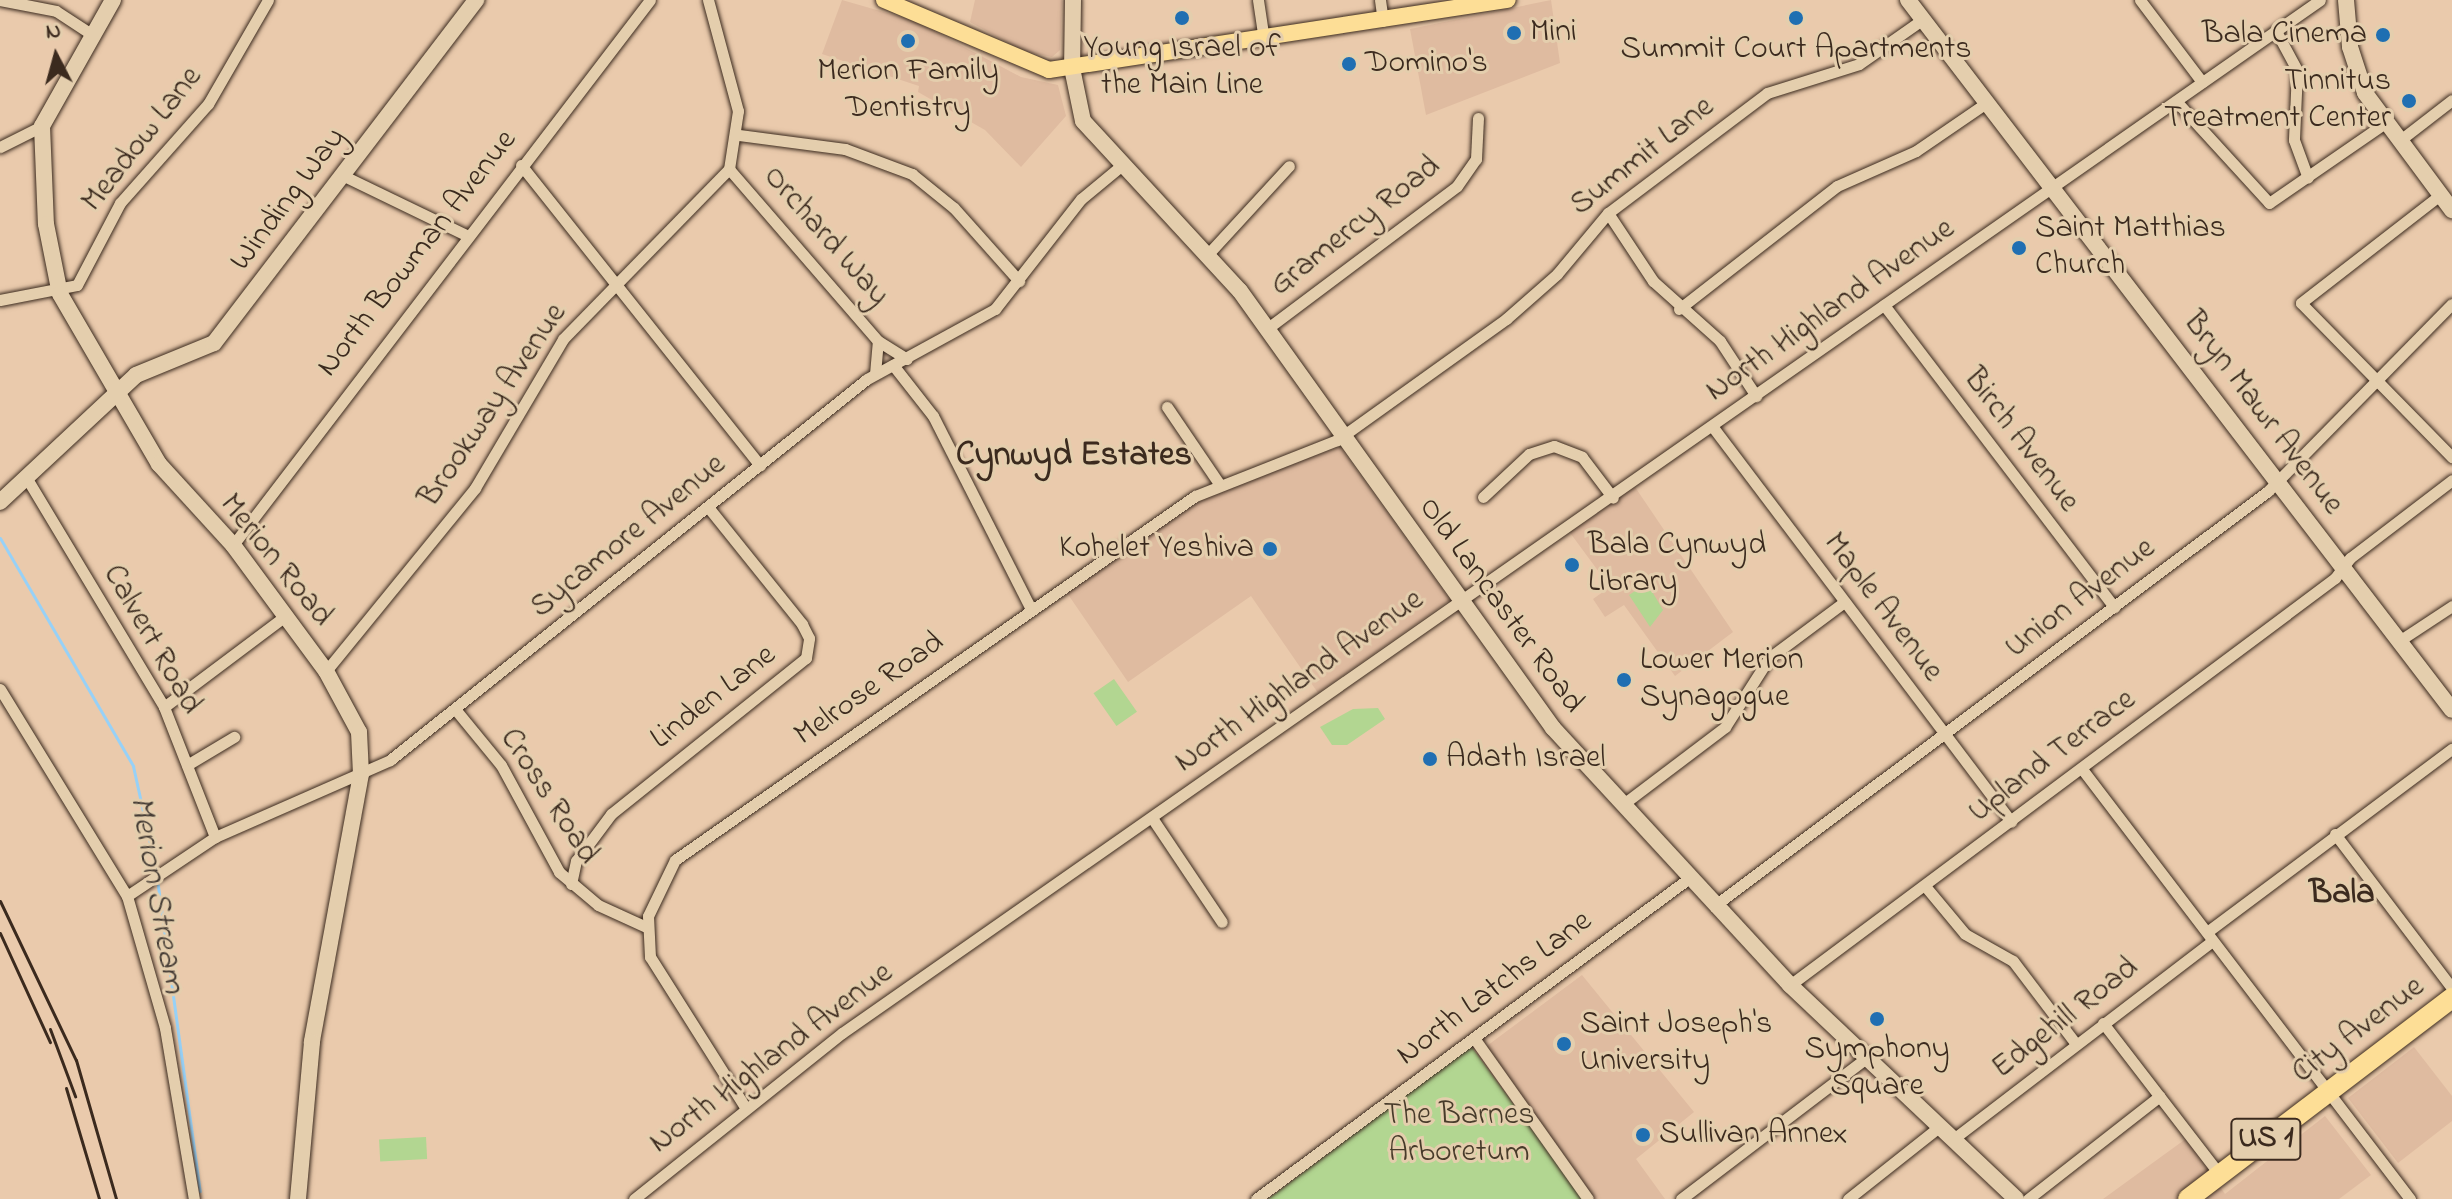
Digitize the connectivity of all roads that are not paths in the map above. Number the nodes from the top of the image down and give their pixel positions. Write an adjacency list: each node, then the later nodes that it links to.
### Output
1 (0, 0): 19 (street)
2 (113, 0): 19 (street)
3 (268, 0): 46 (street, Meadow Lane)
4 (476, 0): 36 (street, Winding Way)
5 (650, 0): 32 (street, North Bowman Avenue)
6 (708, 0): 29 (street, Brookway Avenue)
7 (884, 0): 21 (main road)
8 (1073, 0): 21 (street, Old Lancaster Road)
9 (1258, 0): 20 (street)
10 (1380, 0): 17 (street)
11 (1508, 0): 17 (main road)
12 (1908, 0): 16 (street, Bryn Mawr Avenue)
13 (2140, 0): 22 (street)
14 (2320, 0): 18 (street, North Highland Avenue)
15 (2346, 0): 27 (street)
16 (1923, 19): 25 (street, Bryn Mawr Avenue); 41 (street, Summit Lane)
17 (1383, 21): 20 (main road)
18 (2276, 31): 22 (street, North Highland Avenue); 37 (street)
19 (94, 36): 28 (street)
20 (1264, 40): 21 (main road)
21 (1072, 68): 33 (street, Old Lancaster Road)
22 (2202, 82): 24 (street, North Highland Avenue)
23 (2452, 100): 30 (street)
24 (2176, 101): 37 (street); 38 (street, North Highland Avenue)
25 (1986, 103): 38 (street, Bryn Mawr Avenue); 50 (street)
26 (1478, 118): 51 (street, Gramercy Road)
27 (2385, 123): 30 (street); 37 (street)
28 (42, 126): 31 (street); 46 (street, Merion Road)
29 (739, 135): 35 (street, Brookway Avenue); 44 (street)
30 (2399, 141): 39 (street)
31 (0, 147)
32 (521, 165): 42 (street, North Bowman Avenue); 45 (street)
33 (1122, 165): 43 (street, Old Lancaster Road); 44 (street, Sycamore Avenue)
34 (1289, 166): 43 (street)
35 (729, 169): 45 (street, Brookway Avenue); 52 (street, Orchard Way)
36 (344, 176): 42 (street); 57 (street, Winding Way)
37 (2308, 178)
38 (2052, 188): 49 (street, North Highland Avenue); 67 (street, Bryn Mawr Avenue)
39 (2440, 195): 40 (street); 56 (street)
40 (2452, 210)
41 (1608, 213): 50 (street); 61 (street, Summit Lane)
42 (468, 236): 72 (street, North Bowman Avenue)
43 (1209, 253): 51 (street, Old Lancaster Road)
44 (1019, 281): 53 (street, Sycamore Avenue)
45 (613, 282): 63 (street); 81 (street, Brookway Avenue)
46 (60, 294): 47 (street); 57 (street, Merion Road)
47 (0, 300)
48 (2452, 304): 56 (street, Union Avenue)
49 (1884, 305): 58 (street, North Highland Avenue); 77 (street, Birch Avenue)
50 (1679, 309): 58 (street)
51 (1268, 328): 61 (street, Old Lancaster Road)
52 (878, 341): 53 (street, Orchard Way); 55 (street, Orchard Way)
53 (907, 359): 54 (street, Sycamore Avenue)
54 (893, 365): 55 (street, Sycamore Avenue); 78 (street)
55 (875, 374): 63 (street, Sycamore Avenue)
56 (2376, 383): 62 (street); 67 (street, Union Avenue)
57 (115, 392): 64 (street); 72 (street, Merion Road)
58 (1756, 396): 60 (street, North Highland Avenue)
59 (1167, 407): 66 (street)
60 (1712, 426): 69 (street, North Highland Avenue); 75 (street, Maple Avenue)
61 (1343, 434): 66 (street, Melrose Road); 74 (street, Old Lancaster Road)
62 (2452, 457)
63 (760, 465): 71 (street, Sycamore Avenue)
64 (26, 477): 70 (street); 83 (street, Calvert Road)
65 (2452, 480): 73 (street, Upland Terrace)
66 (1218, 482): 78 (street, Melrose Road)
67 (2279, 482): 73 (street, Bryn Mawr Avenue); 77 (street, Union Avenue)
68 (1483, 497): 69 (street)
69 (1613, 498): 74 (street, North Highland Avenue)
70 (0, 502)
71 (708, 507): 84 (street, Sycamore Avenue); 99 (street, Linden Lane)
72 (233, 545): 79 (street, Merion Road)
73 (2343, 567): 80 (street, Bryn Mawr Avenue); 92 (street, Upland Terrace)
74 (1458, 601): 94 (street, Old Lancaster Road); 95 (street, North Highland Avenue)
75 (1844, 602): 86 (street, Maple Avenue); 94 (street)
76 (2452, 606): 80 (street)
77 (2114, 607): 86 (street, Union Avenue)
78 (1031, 609): 107 (street, Melrose Road)
79 (285, 616): 81 (street, Merion Road); 83 (street)
80 (2399, 641): 85 (street, Bryn Mawr Avenue)
81 (326, 671): 88 (street, Merion Road)
82 (0, 689): 104 (street)
83 (164, 707): 91 (street, Calvert Road)
84 (455, 709): 90 (street, Sycamore Avenue); 100 (street, Cross Road)
85 (2452, 710)
86 (1945, 733): 96 (street, Maple Avenue); 105 (street, Union Avenue)
87 (234, 737): 91 (street)
88 (361, 748): 90 (street); 93 (street, Merion Road)
89 (2452, 749): 97 (street, Edgehill Road)
90 (390, 760): 93 (street, Sycamore Avenue)
91 (187, 765): 98 (street, Calvert Road)
92 (2082, 769): 96 (street, Upland Terrace); 108 (street)
93 (361, 774): 98 (street, Sycamore Avenue); 124 (street, Merion Road)
94 (1622, 805): 101 (street, Old Lancaster Road)
95 (1152, 818): 106 (street); 117 (street, North Highland Avenue)
96 (2011, 822): 103 (street, Upland Terrace)
97 (2335, 834): 108 (street, Edgehill Road); 110 (street)
98 (215, 837): 104 (street, Sycamore Avenue)
99 (576, 861): 100 (street); 102 (street, Linden Lane)
100 (554, 865): 102 (street, Cross Road)
101 (1688, 879): 105 (street, Old Lancaster Road); 112 (street, North Latchs Lane)
102 (571, 884): 107 (street, Cross Road)
103 (1925, 886): 109 (street, Upland Terrace); 113 (street)
104 (127, 896): 123 (street)
105 (1714, 906): 109 (street, Old Lancaster Road)
106 (1222, 922)
107 (646, 927): 117 (street, Melrose Road)
108 (2209, 936): 111 (street, Edgehill Road); 115 (street)
109 (1790, 985): 114 (street, Old Lancaster Road)
110 (2451, 998): 115 (highway, City Avenue / US 1)
111 (2103, 1023): 113 (street, Edgehill Road); 116 (street)
112 (1474, 1038): 126 (street, North Latchs Lane); 127 (street)
113 (2076, 1044): 119 (street, Edgehill Road)
114 (1866, 1058): 118 (street, Old Lancaster Road); 121 (street)
115 (2327, 1093): 120 (highway, City Avenue / US 1); 131 (street)
116 (2160, 1096): 120 (street); 129 (street)
117 (745, 1107): 125 (street, North Highland Avenue)
118 (1940, 1126): 119 (street, Old Lancaster Road); 128 (street)
119 (1952, 1140): 122 (street, Old Lancaster Road)
120 (2213, 1187): 130 (highway, City Avenue / US 1)
121 (1683, 1197)
122 (2010, 1198)
123 (194, 1199)
124 (298, 1199)
125 (634, 1199)
126 (1256, 1199)
127 (1588, 1199)
128 (1848, 1199)
129 (2028, 1199)
130 (2188, 1199)
131 (2410, 1199)

